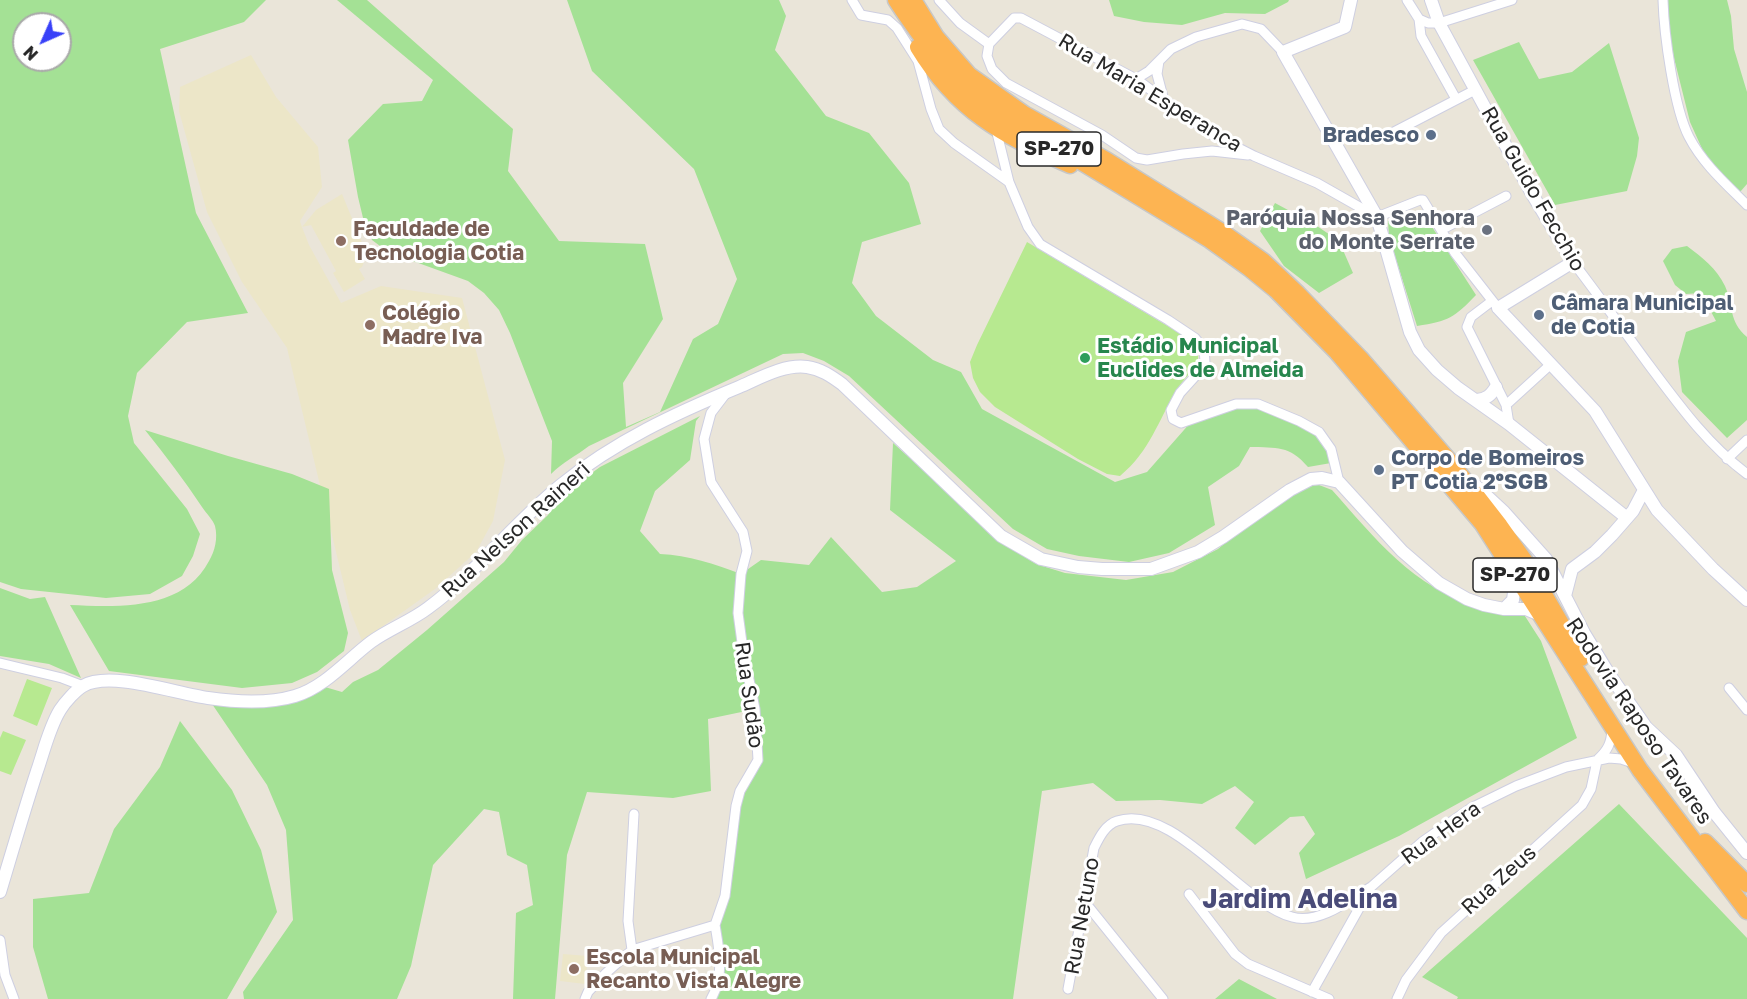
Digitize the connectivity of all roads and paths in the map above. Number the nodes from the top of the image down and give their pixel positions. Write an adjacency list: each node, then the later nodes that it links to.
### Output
1 (852, 0): 23 (street)
2 (891, 0): 20 (highway)
3 (896, 0): 24 (highway, Rodovia Raposo Tavares / SP-270)
4 (913, 0): 39 (highway, Rodovia Raposo Tavares / SP-270)
5 (939, 0): 13 (street)
6 (1351, 0): 14 (main road)
7 (1407, 0): 11 (street)
8 (1431, 0): 12 (main road, Rua Guido Fecchio)
9 (1512, 0): 12 (street)
10 (1663, 0): 26 (street)
11 (1419, 20): 12 (street); 19 (street)
12 (1439, 23): 17 (main road, Rua Guido Fecchio)
13 (989, 44): 16 (street, Rua Maria Esperanca); 22 (street)
14 (1283, 52): 15 (street); 27 (main road)
15 (1159, 61): 16 (street); 18 (street)
16 (1136, 79): 18 (street, Rua Maria Esperanca)
17 (1475, 90): 19 (street); 29 (main road, Rua Guido Fecchio)
18 (1163, 97): 22 (street, Rua Maria Esperanca)
19 (1456, 99): 21 (street)
20 (995, 128): 23 (street); 24 (highway)
21 (1392, 133)
22 (1254, 156): 27 (street)
23 (1009, 182): 41 (street)
24 (1116, 183): 47 (highway, Rodovia Raposo Tavares / SP-270)
25 (1506, 196): 28 (street)
26 (1747, 204)
27 (1377, 218): 28 (street); 34 (main road)
28 (1441, 230): 30 (street)
29 (1573, 262): 30 (main road); 38 (street, Rua Guido Fecchio)
30 (1495, 305): 31 (main road); 32 (street)
31 (1551, 364): 35 (street); 42 (main road)
32 (1496, 387): 34 (main road); 35 (street)
33 (727, 392): 41 (main road, Rua Nelson Raineri); 53 (main road, Rua Nelson Raineri); 70 (street, Rua Sudão)
34 (1477, 400): 36 (main road)
35 (1506, 405): 36 (street)
36 (1509, 424): 44 (main road)
37 (1747, 440): 38 (street)
38 (1727, 459): 40 (street, Rua Guido Fecchio)
39 (1451, 462): 45 (main road); 60 (highway, Rodovia Raposo Tavares / SP-270)
40 (1747, 474)
41 (1339, 482): 50 (main road)
42 (1644, 490): 43 (main road); 44 (main road)
43 (1657, 510): 44 (main road); 48 (main road)
44 (1630, 515): 46 (main road)
45 (1551, 567): 46 (main road); 49 (main road)
46 (1572, 569): 49 (main road)
47 (1516, 577): 50 (main road); 51 (highway, Rodovia Raposo Tavares / SP-270)
48 (1745, 594)
49 (1565, 596): 61 (main road)
50 (1504, 609): 51 (main road)
51 (1540, 615): 56 (highway, Rodovia Raposo Tavares / SP-270)
52 (0, 663): 53 (street)
53 (83, 686): 64 (main road)
54 (1729, 688): 55 (street)
55 (1747, 710)
56 (1612, 727): 57 (street, Rua Zeus); 58 (highway, Rodovia Raposo Tavares / SP-270)
57 (1597, 761): 58 (street, Rua Hera); 63 (street, Rua Hera); 80 (street, Rua Zeus)
58 (1638, 767): 68 (highway, Rodovia Raposo Tavares / SP-270); 69 (highway)
59 (634, 814): 72 (street)
60 (1700, 837): 62 (highway); 66 (highway, Rodovia Raposo Tavares / SP-270)
61 (1747, 853)
62 (1747, 884)
63 (1371, 887): 67 (street, Rua Netuno); 74 (street, Rua Hera)
64 (0, 892)
65 (1189, 894): 74 (street)
66 (1747, 899)
67 (1084, 901): 73 (street, Rua Netuno); 78 (street)
68 (1747, 911)
69 (1747, 916)
70 (715, 925): 72 (street); 77 (street)
71 (0, 940): 75 (street)
72 (632, 950): 76 (street)
73 (1068, 989)
74 (1312, 992): 79 (street)
75 (14, 999)
76 (585, 999)
77 (711, 999)
78 (1163, 999)
79 (1329, 999)
80 (1397, 999)

